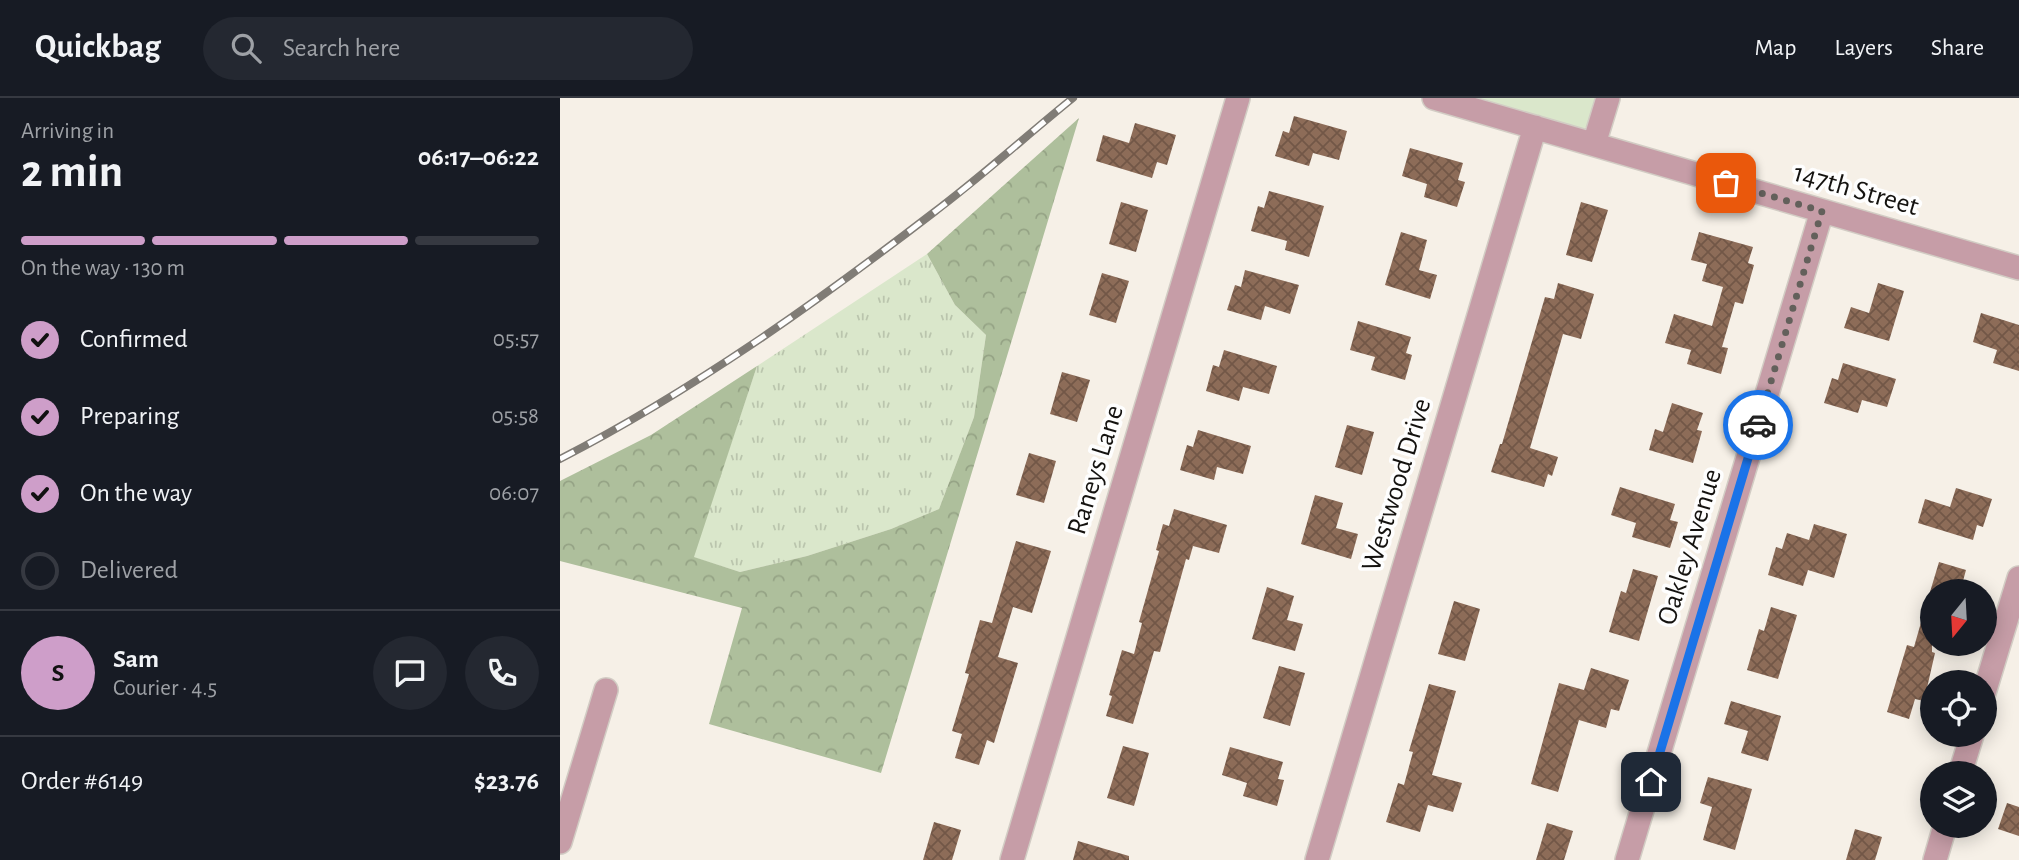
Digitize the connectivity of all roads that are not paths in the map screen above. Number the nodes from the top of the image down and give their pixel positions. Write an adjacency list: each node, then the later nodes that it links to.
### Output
1 (1238, 98): 13 (street, Raneys Lane)
2 (1434, 98): 4 (street, 147th Street)
3 (1608, 98): 5 (street)
4 (1535, 127): 5 (street, 147th Street); 14 (street, Westwood Drive)
5 (1594, 145): 6 (street, 147th Street)
6 (1822, 211): 7 (street, 147th Street); 15 (street, Oakley Avenue)
7 (2019, 268)
8 (2019, 578): 9 (street)
9 (1991, 670)
10 (606, 690): 12 (street)
11 (1941, 838): 16 (street)
12 (560, 842)
13 (1012, 860)
14 (1317, 860)
15 (1627, 860)
16 (1935, 860)

